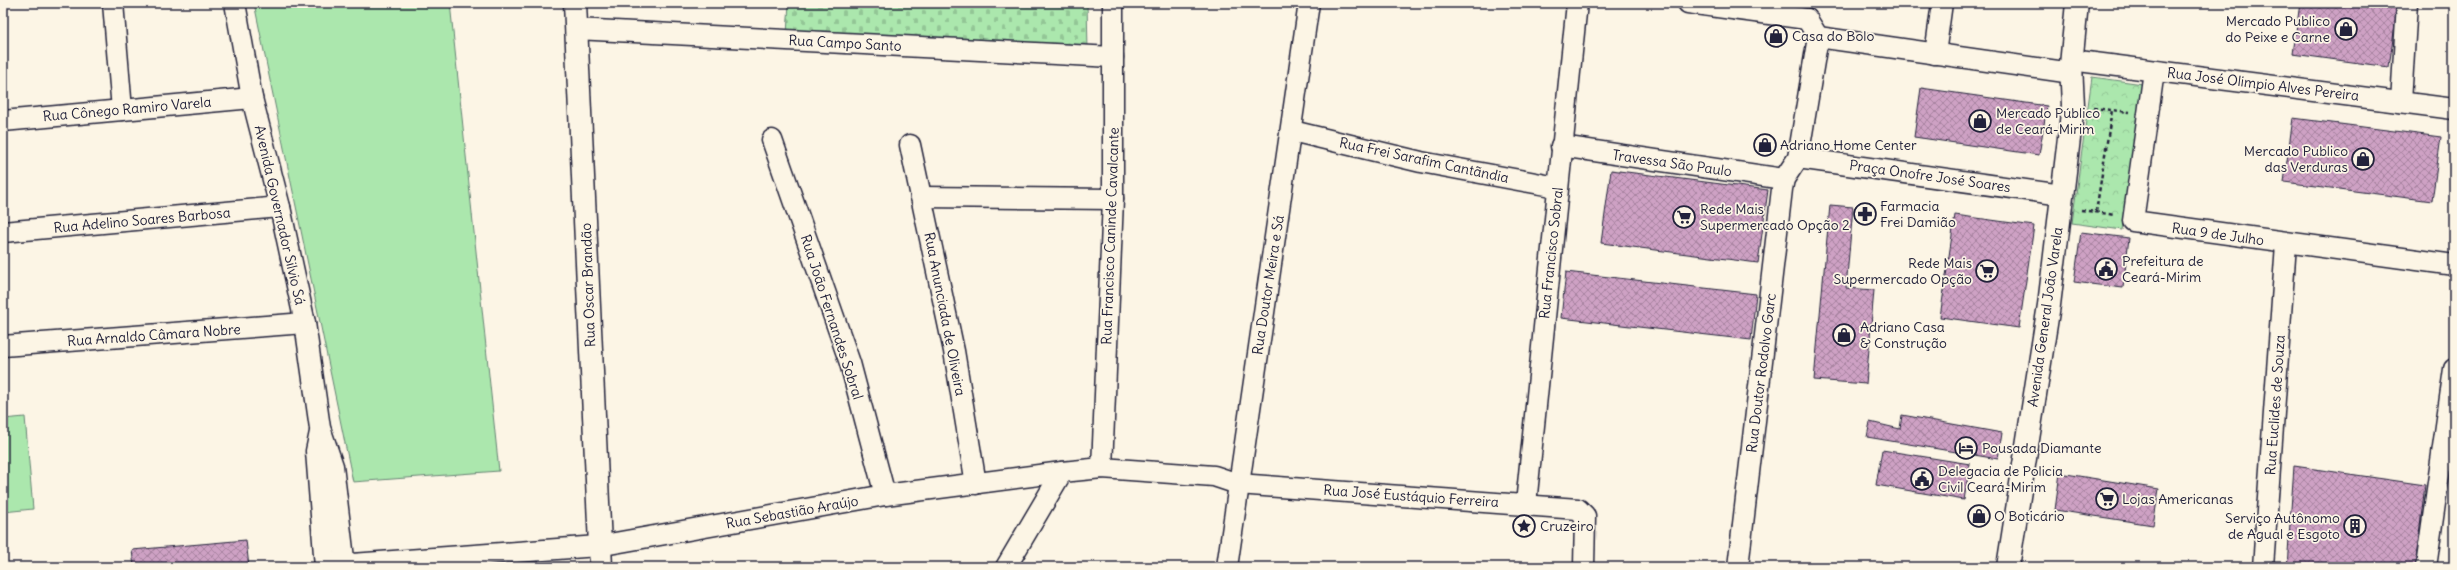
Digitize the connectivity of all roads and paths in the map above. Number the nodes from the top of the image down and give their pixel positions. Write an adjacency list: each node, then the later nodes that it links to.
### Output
1 (113, 3): 22 (street)
2 (235, 3): 18 (street, Avenida Governador Silvio Sá)
3 (575, 3): 12 (main road, Rua Oscar Brandão)
4 (1113, 3): 15 (street, Rua Francisco Caninde Cavalcante)
5 (1309, 3): 26 (street, Rua Doutor Meira e Sá)
6 (1577, 3): 29 (street, Rua Francisco Sobral)
7 (1688, 3): 11 (street)
8 (1942, 3): 14 (street)
9 (2077, 3): 16 (main road, Avenida General João Varela)
10 (2407, 3): 19 (street)
11 (1808, 11): 13 (street)
12 (576, 29): 15 (street, Rua Campo Santo); 54 (main road, Rua Oscar Brandão)
13 (1818, 38): 14 (street); 30 (street)
14 (1936, 54): 16 (street)
15 (1113, 58): 35 (street, Rua Francisco Caninde Cavalcante)
16 (2072, 66): 17 (street, Rua José Olimpio Alves Pereira); 33 (main road, Avenida General João Varela)
17 (2154, 70): 19 (street, Rua José Olimpio Alves Pereira); 24 (street)
18 (252, 98): 22 (street, Rua Cônego Ramiro Varela); 36 (street, Avenida Governador Silvio Sá)
19 (2401, 102): 21 (street, Rua José Olimpio Alves Pereira)
20 (2090, 107): 23 (path)
21 (2454, 109)
22 (122, 110): 25 (street, Rua Cônego Ramiro Varela)
23 (2112, 110): 24 (path); 38 (path)
24 (2148, 114): 39 (street)
25 (3, 121)
26 (1292, 131): 32 (street, Rua Frei Sarafim Cantãndia); 50 (street, Rua Doutor Meira e Sá)
27 (772, 140): 51 (street, Rua João Fernandes Sobral)
28 (910, 145): 34 (street, Rua Anunciada de Oliveira)
29 (1561, 146): 31 (street, Travessa São Paulo); 32 (street, Rua Francisco Sobral)
30 (1798, 158): 31 (street); 33 (street, Praça Onofre José Soares)
31 (1784, 179): 61 (street, Rua Doutor Rodolvo Garc)
32 (1557, 187): 52 (street, Rua Francisco Sobral)
33 (2062, 195): 62 (main road, Avenida General João Varela)
34 (921, 197): 35 (street); 49 (street, Rua Anunciada de Oliveira)
35 (1113, 199): 47 (street, Rua Francisco Caninde Cavalcante)
36 (280, 207): 40 (street, Rua Adelino Soares Barbosa); 43 (street, Avenida Governador Silvio Sá)
37 (2078, 209): 38 (path)
38 (2096, 212): 39 (path)
39 (2134, 218): 41 (street, Rua 9 de Julho)
40 (3, 232)
41 (2286, 244): 42 (street, Rua 9 de Julho); 63 (street, Rua Euclides de Souza)
42 (2454, 265)
43 (305, 323): 44 (street, Rua Arnaldo Câmara Nobre); 46 (street, Avenida Governador Silvio Sá)
44 (3, 346)
45 (2454, 369): 64 (street)
46 (320, 428): 55 (street, Avenida Governador Silvio Sá); 57 (street, Avenida Governador Silvio Sá)
47 (1102, 468): 48 (street, Rua Sebastião Araújo); 50 (street, Rua Sebastião Araújo)
48 (1062, 472): 49 (street, Rua Sebastião Araújo); 58 (street)
49 (976, 484): 51 (street, Rua Sebastião Araújo)
50 (1238, 484): 52 (street, Rua José Eustáquio Ferreira); 59 (street, Rua Doutor Meira e Sá)
51 (885, 495): 54 (street, Rua Sebastião Araújo)
52 (1526, 504): 60 (street, Rua José Eustáquio Ferreira)
53 (3, 545): 56 (path)
54 (600, 557): 55 (street, Rua Sebastião Araújo)
55 (345, 566): 57 (street, Rua Sebastião Araújo)
56 (5, 567)
57 (325, 567)
58 (1006, 567)
59 (1226, 567)
60 (1584, 567)
61 (1738, 567)
62 (2008, 567)
63 (2263, 567)
64 (2426, 567)

